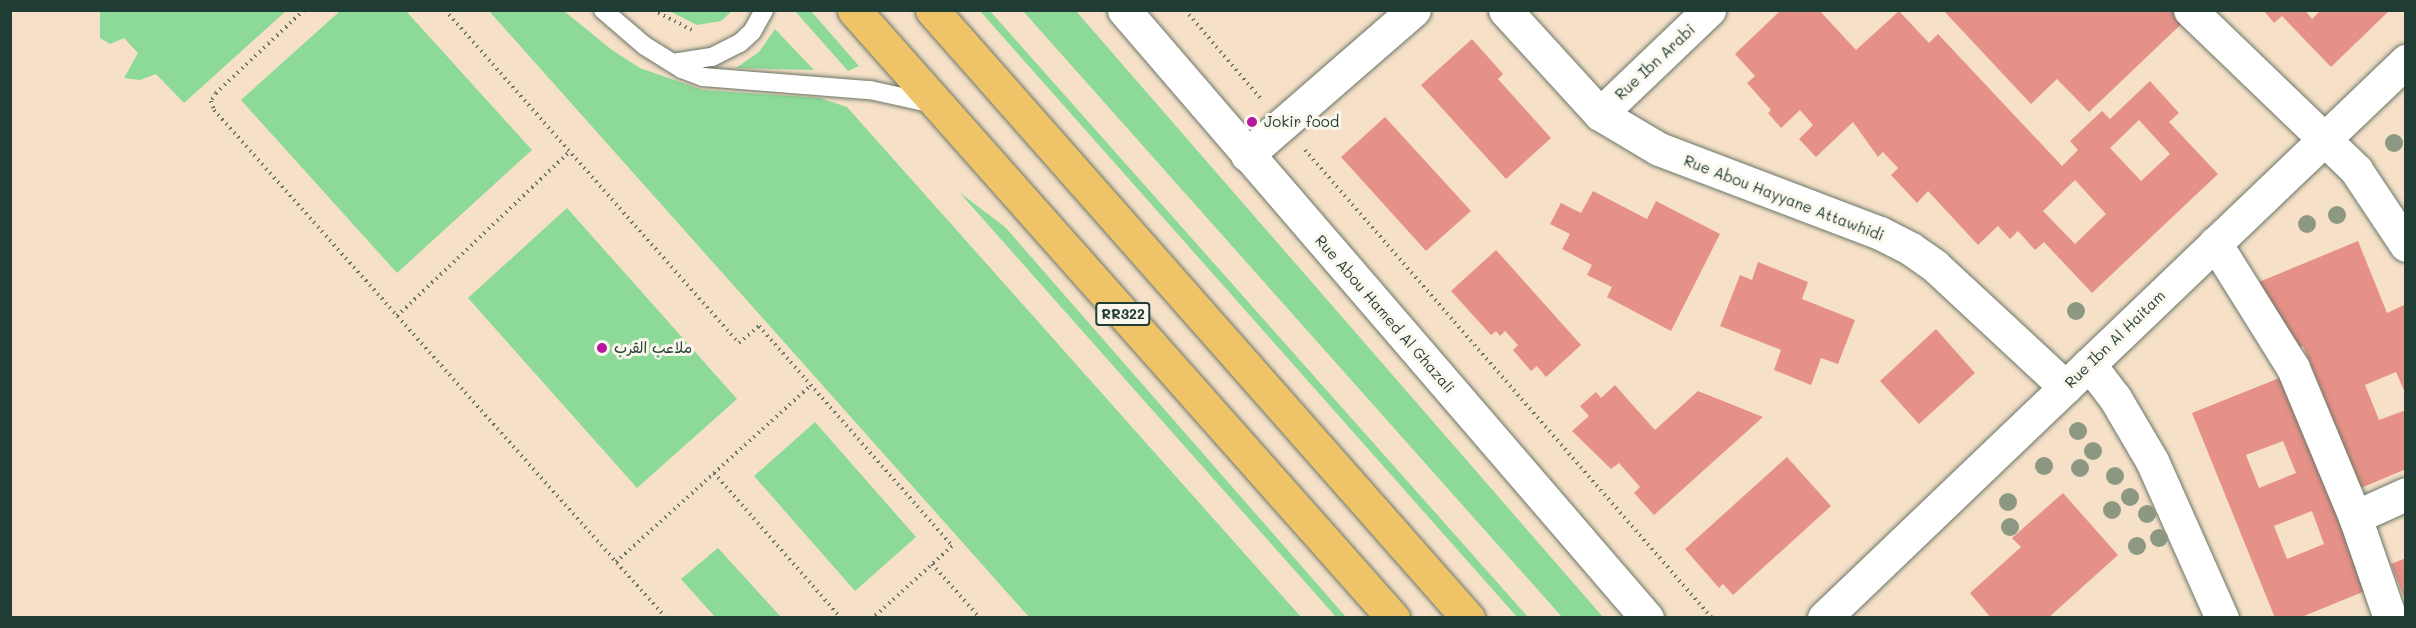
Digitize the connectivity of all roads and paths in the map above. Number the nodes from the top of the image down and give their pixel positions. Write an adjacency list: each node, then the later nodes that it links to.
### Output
1 (304, 10): 25 (path)
2 (445, 10): 21 (path)
3 (603, 10): 16 (lane)
4 (653, 10): 14 (path)
5 (764, 10): 16 (lane)
6 (854, 10): 17 (main road, RR322)
7 (932, 10): 40 (main road)
8 (1124, 10): 22 (street, Rue Abou Hamed Al Ghazali)
9 (1185, 10): 19 (path)
10 (1414, 10): 19 (street)
11 (1505, 10): 18 (street, Rue Abou Hayyane Attawhidi)
12 (1709, 10): 18 (street, Rue Ibn Arabi)
13 (2190, 10): 20 (street)
14 (698, 32)
15 (2406, 61): 20 (street, Rue Ibn Al Haitam)
16 (673, 63): 17 (lane)
17 (938, 106): 39 (main road, RR322)
18 (1600, 114): 28 (street, Rue Abou Hayyane Attawhidi)
19 (1283, 124): 22 (street); 42 (path)
20 (2326, 138): 23 (street, Rue Ibn Al Haitam); 24 (street)
21 (570, 151): 25 (path); 27 (path)
22 (1247, 155): 41 (street, Rue Abou Hamed Al Ghazali)
23 (2216, 243): 26 (street, Rue Ibn Al Haitam); 31 (street)
24 (2406, 245)
25 (397, 316): 32 (path)
26 (2090, 364): 28 (street, Rue Ibn Al Haitam); 44 (street)
27 (811, 385): 29 (path); 33 (path)
28 (2065, 387): 43 (street, Rue Ibn Al Haitam)
29 (714, 473): 32 (path); 36 (path)
30 (2406, 494): 31 (street)
31 (2355, 517): 34 (street)
32 (616, 562): 35 (path)
33 (932, 564): 37 (path); 38 (path)
34 (2380, 614)
35 (666, 618)
36 (841, 618)
37 (873, 618)
38 (980, 618)
39 (1393, 618)
40 (1468, 618)
41 (1647, 618)
42 (1712, 618)
43 (1824, 618)
44 (2222, 618)

